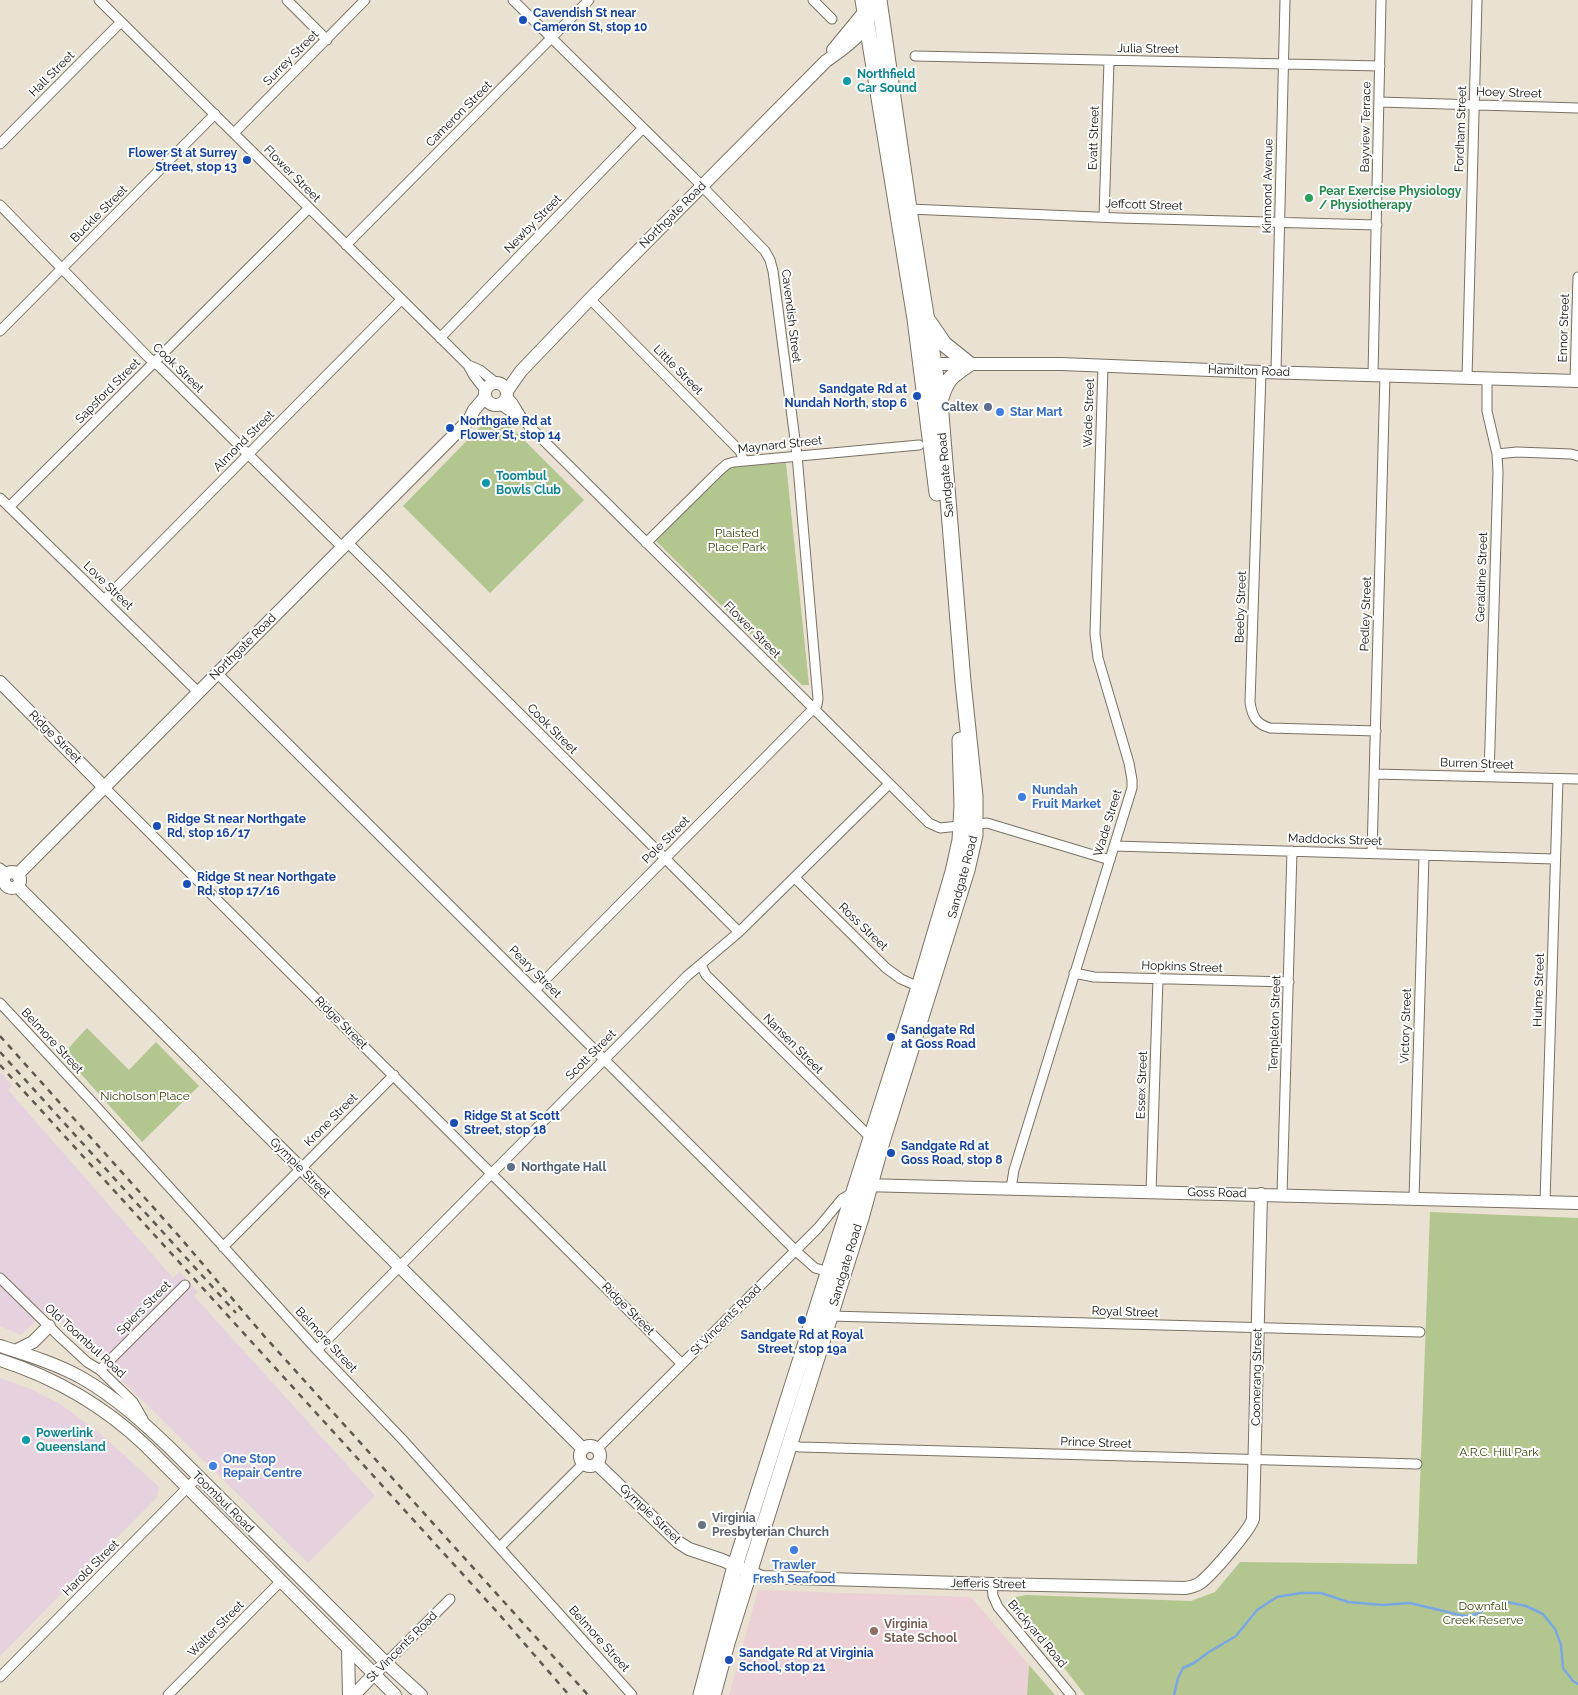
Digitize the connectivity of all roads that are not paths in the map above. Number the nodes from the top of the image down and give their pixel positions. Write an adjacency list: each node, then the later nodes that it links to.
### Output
1 (99, 0): 13 (street, Flower Street)
2 (286, 0): 15 (street)
3 (365, 0): 15 (street, Surrey Street)
4 (513, 0): 14 (street, Cavendish Street)
5 (589, 0): 14 (street, Cameron Street)
6 (813, 0): 12 (street)
7 (879, 0): 30 (highway, Sandgate Road)
8 (1285, 0): 18 (street, Kinmond Avenue)
9 (1381, 0): 19 (street, Bayview Terrace)
10 (1477, 0): 21 (street, Fordham Street)
11 (867, 9): 27 (street, Northgate Road); 43 (highway, Sandgate Road)
12 (832, 19)
13 (121, 22): 23 (street, Flower Street); 26 (street, Hall Street)
14 (552, 38): 24 (street, Cavendish Street); 34 (street, Cameron Street)
15 (326, 40): 25 (street, Surrey Street)
16 (915, 56): 17 (street, Julia Street)
17 (1109, 60): 18 (street, Julia Street); 31 (street, Evatt Street)
18 (1284, 65): 19 (street, Julia Street); 32 (street, Kinmond Avenue)
19 (1380, 66): 20 (street, Bayview Terrace)
20 (1379, 102): 21 (street, Hoey Street); 33 (street, Bayview Terrace)
21 (1475, 105): 22 (street, Hoey Street); 49 (street, Fordham Street)
22 (1578, 108)
23 (215, 114): 25 (street, Flower Street); 35 (street, Buckle Street)
24 (643, 128): 27 (street, Cavendish Street); 41 (street, Newby Street)
25 (234, 133): 29 (street, Flower Street)
26 (0, 144)
27 (702, 186): 37 (street, Northgate Road); 57 (street, Cavendish Street)
28 (0, 205): 35 (street, Cook Street)
29 (309, 208): 34 (street, Flower Street); 42 (street, Sapsford Street)
30 (909, 209): 31 (street, Jeffcott Street); 39 (highway, Sandgate Road)
31 (1104, 216): 32 (street, Jeffcott Street)
32 (1280, 222): 33 (street, Jeffcott Street); 47 (street, Kinmond Avenue)
33 (1377, 225): 48 (street, Bayview Terrace)
34 (346, 245): 38 (street, Flower Street)
35 (62, 268): 40 (street, Buckle Street); 42 (street, Cook Street)
36 (1578, 277): 51 (street, Ennor Street)
37 (590, 299): 52 (street, Northgate Road); 59 (street, Little Street)
38 (402, 300): 41 (street, Flower Street); 56 (street, Almond Street)
39 (927, 319): 43 (highway, Sandgate Road); 44 (highway)
40 (0, 331)
41 (440, 338): 52 (street, Flower Street)
42 (154, 363): 56 (street, Cook Street); 61 (street, Sapsford Street)
43 (927, 364): 44 (street, Hamilton Road); 53 (highway, Sandgate Road); 76 (highway, Sandgate Road)
44 (969, 364): 45 (street, Hamilton Road); 53 (highway)
45 (1103, 366): 46 (street, Hamilton Road); 77 (street, Wade Street)
46 (1261, 372): 47 (street, Hamilton Road); 69 (street, Beeby Street)
47 (1276, 372): 48 (street, Hamilton Road)
48 (1379, 375): 49 (street, Hamilton Road); 69 (street, Pedley Street)
49 (1467, 378): 50 (street, Hamilton Road)
50 (1487, 379): 51 (street, Hamilton Road); 55 (street, Geraldine Street)
51 (1576, 381)
52 (496, 394): 62 (street, Flower Street); 63 (street, Northgate Road)
53 (940, 402): 76 (highway, Sandgate Road)
54 (919, 445): 57 (street, Maynard Street)
55 (1497, 454): 58 (street); 71 (street, Geraldine Street)
56 (249, 455): 63 (street, Cook Street); 64 (street, Almond Street)
57 (797, 455): 59 (street, Maynard Street); 68 (street, Cavendish Street)
58 (1578, 456)
59 (744, 461): 62 (street, Maynard Street)
60 (0, 498): 61 (street, Love Street)
61 (10, 508): 64 (street, Love Street)
62 (646, 543): 68 (street, Flower Street)
63 (344, 545): 65 (street, Northgate Road); 81 (street, Cook Street)
64 (104, 600): 67 (street, Love Street)
65 (217, 673): 67 (street, Northgate Road); 92 (street, Peary Street)
66 (2, 689): 75 (street, Ridge Street)
67 (198, 692): 75 (street, Northgate Road)
68 (814, 708): 74 (street, Flower Street); 81 (street, Pole Street)
69 (1376, 731): 70 (street, Pedley Street)
70 (1375, 774): 71 (street, Burren Street); 79 (street, Pedley Street)
71 (1489, 777): 72 (street, Burren Street)
72 (1558, 779): 73 (street, Burren Street); 82 (street, Hulme Street)
73 (1578, 779)
74 (889, 784): 76 (street, Flower Street); 84 (street, Scott Street)
75 (104, 787): 85 (street, Northgate Road); 95 (street, Ridge Street)
76 (969, 824): 83 (street); 91 (highway, Sandgate Road); 99 (highway, Sandgate Road)
77 (1114, 846): 78 (street, Maddocks Street); 83 (street, Wade Street)
78 (1292, 851): 79 (street, Maddocks Street); 90 (street, Templeton Street)
79 (1372, 854): 80 (street, Maddocks Street)
80 (1424, 855): 82 (street, Maddocks Street); 104 (street, Victory Street)
81 (665, 858): 86 (street, Cook Street); 92 (street, Pole Street)
82 (1556, 859): 105 (street, Hulme Street)
83 (1110, 860): 88 (street, Wade Street)
84 (794, 878): 86 (street, Scott Street); 91 (street, Ross Street)
85 (8, 880): 97 (street, Gympie Street)
86 (739, 932): 87 (street, Scott Street)
87 (701, 965): 94 (street, Scott Street); 96 (street, Nansen Street)
88 (1074, 973): 89 (street, Hopkins Street); 100 (street, Wade Street)
89 (1158, 978): 90 (street, Hopkins Street); 101 (street, Essex Street)
90 (1289, 982): 103 (street, Templeton Street)
91 (919, 987): 96 (highway, Sandgate Road)
92 (535, 990): 94 (street, Peary Street)
93 (0, 1003): 107 (street, Belmore Street)
94 (604, 1060): 98 (street, Scott Street); 108 (street, Peary Street)
95 (394, 1075): 97 (street, Krone Street); 98 (street, Ridge Street)
96 (871, 1138): 99 (highway, Sandgate Road)
97 (301, 1169): 107 (street, Krone Street); 109 (street, Gympie Street)
98 (492, 1173): 109 (street, Scott Street); 121 (street, Ridge Street)
99 (860, 1187): 100 (street, Goss Road); 108 (street, St Vincents Road); 110 (highway, Sandgate Road)
100 (1011, 1188): 101 (street, Goss Road)
101 (1151, 1192): 102 (street, Goss Road)
102 (1261, 1194): 103 (street, Goss Road); 115 (street, Coonerang Street)
103 (1282, 1195): 104 (street, Goss Road)
104 (1414, 1199): 105 (street, Goss Road)
105 (1546, 1202): 106 (street, Goss Road)
106 (1578, 1203)
107 (223, 1247): 118 (street, Belmore Street)
108 (796, 1251): 110 (street, Peary Street); 121 (street, St Vincents Road)
109 (400, 1266): 118 (street, Scott Street); 126 (street, Gympie Street)
110 (836, 1273): 113 (highway, Sandgate Road); 124 (highway, Sandgate Road)
111 (0, 1278): 114 (street, Old Toombul Road)
112 (185, 1285): 122 (street, Spiers Street)
113 (830, 1316): 115 (street, Royal Street); 125 (highway, Sandgate Road)
114 (48, 1326): 119 (street); 122 (street, Old Toombul Road)
115 (1258, 1328): 116 (street, Royal Street); 128 (street, Coonerang Street)
116 (1420, 1332)
117 (0, 1346): 119 (street, Toombul Road)
118 (317, 1350): 134 (street, Belmore Street)
119 (15, 1351): 123 (street, Toombul Road)
120 (0, 1360): 133 (street, Toombul Road)
121 (682, 1364): 127 (street, St Vincents Road)
122 (100, 1370): 123 (street, Old Toombul Road)
123 (148, 1426): 132 (street, Toombul Road)
124 (774, 1442): 125 (street, Prince Street); 136 (highway, Sandgate Road)
125 (790, 1445): 128 (street, Prince Street); 136 (highway, Sandgate Road)
126 (583, 1449): 127 (street); 129 (street)
127 (597, 1449): 130 (street)
128 (1255, 1460): 131 (street, Prince Street); 135 (street, Coonerang Street)
129 (583, 1464): 130 (street); 134 (street)
130 (597, 1464): 136 (street, Gympie Street)
131 (1416, 1464)
132 (198, 1476): 133 (street, Harold Street); 141 (street, Toombul Road)
133 (187, 1488): 137 (street, Toombul Road); 143 (street, Harold Street)
134 (500, 1547): 149 (street, Belmore Street)
135 (1228, 1552): 138 (street, Jefferis Street)
136 (742, 1569): 138 (street, Jefferis Street); 150 (highway, Sandgate Road); 151 (highway, Sandgate Road)
137 (280, 1581): 140 (street, Toombul Road); 144 (street, Walter Street)
138 (992, 1584): 152 (street, Brickyard Road)
139 (450, 1599): 141 (street, St Vincents Road)
140 (348, 1648): 142 (street, Toombul Road); 145 (street)
141 (386, 1663): 142 (street, St Vincents Road); 148 (street, Toombul Road)
142 (374, 1674): 146 (street, St Vincents Road); 147 (street, Toombul Road)
143 (0, 1677)
144 (168, 1695)
145 (349, 1695)
146 (354, 1695)
147 (395, 1695)
148 (421, 1695)
149 (632, 1695)
150 (701, 1695)
151 (713, 1695)
152 (1071, 1695)

